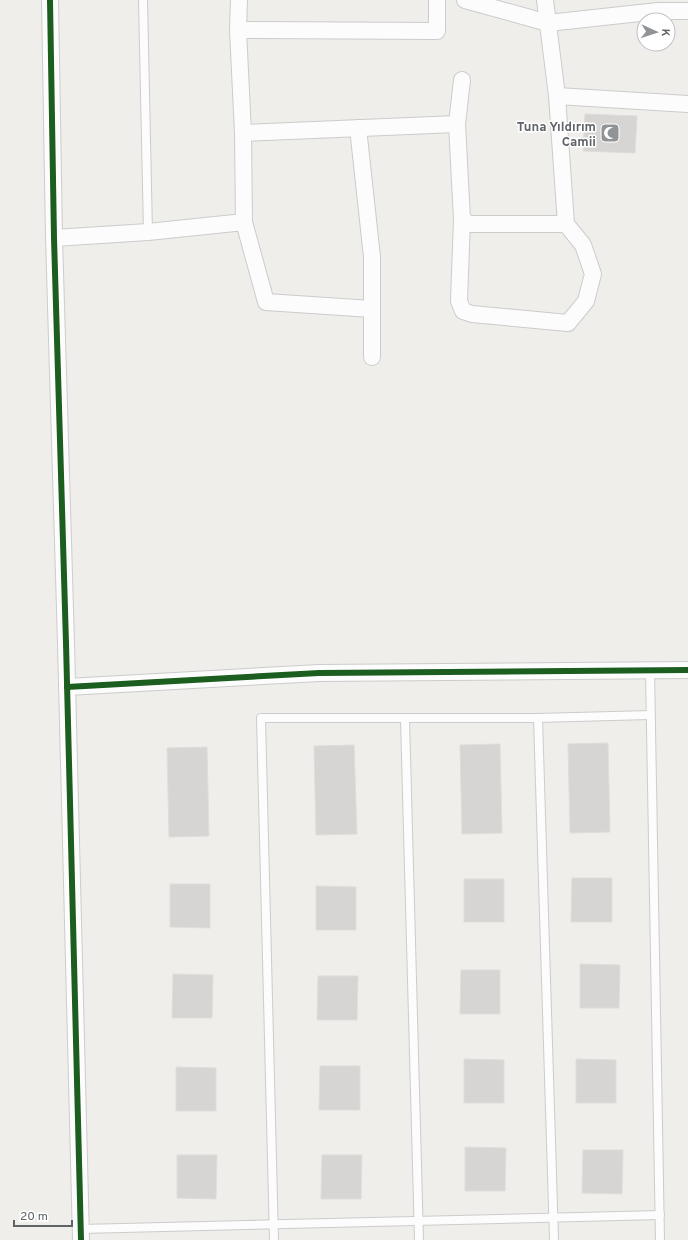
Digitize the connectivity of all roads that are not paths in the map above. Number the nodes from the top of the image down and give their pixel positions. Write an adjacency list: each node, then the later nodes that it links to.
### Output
1 (50, 0): 21 (street)
2 (143, 0): 20 (lane)
3 (239, 0): 10 (street)
4 (437, 0): 10 (street)
5 (465, 0): 9 (street)
6 (544, 0): 9 (street)
7 (658, 6): 8 (street); 9 (street)
8 (688, 11)
9 (548, 23): 12 (street)
10 (238, 30): 16 (street)
11 (462, 80): 14 (street)
12 (557, 96): 13 (street); 19 (street)
13 (688, 104)
14 (457, 124): 15 (street); 17 (street)
15 (358, 128): 16 (street); 22 (street)
16 (243, 133): 18 (street)
17 (462, 219): 19 (street); 19 (street)
18 (244, 222): 20 (street); 22 (street)
19 (566, 224)
20 (148, 232): 21 (street)
21 (54, 238): 26 (street)
22 (372, 308): 23 (street)
23 (372, 356)
24 (650, 670): 25 (street); 26 (street); 27 (lane)
25 (688, 670)
26 (67, 687): 34 (street)
27 (650, 715): 28 (lane); 30 (lane)
28 (538, 718): 29 (lane); 31 (lane)
29 (405, 719): 32 (lane); 33 (lane)
30 (660, 1215): 31 (lane); 38 (lane)
31 (553, 1217): 32 (lane); 37 (lane)
32 (418, 1220): 33 (lane); 36 (lane)
33 (273, 1223): 34 (lane); 35 (lane)
34 (81, 1234)
35 (274, 1240)
36 (419, 1240)
37 (554, 1240)
38 (660, 1240)

